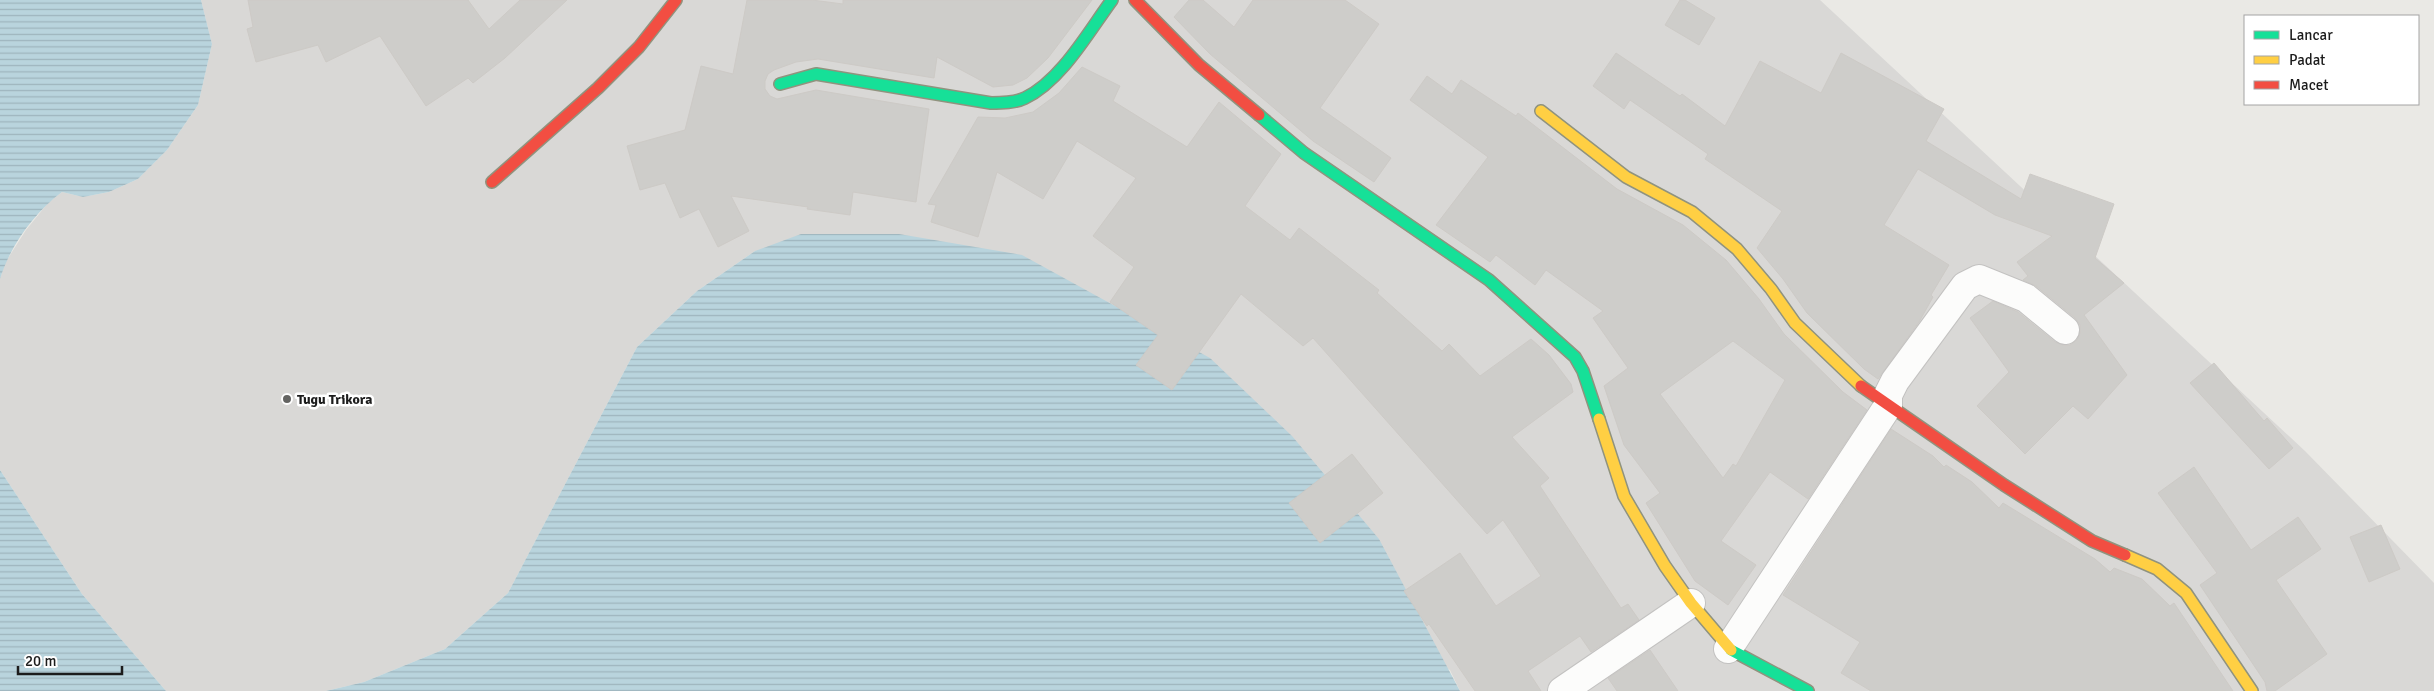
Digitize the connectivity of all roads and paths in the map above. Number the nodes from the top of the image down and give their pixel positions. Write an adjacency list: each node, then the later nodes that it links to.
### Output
1 (676, 0): 6 (street)
2 (1112, 0): 4 (street)
3 (1135, 0): 9 (street)
4 (780, 84)
5 (1541, 111): 8 (street)
6 (492, 182)
7 (2065, 330): 8 (street)
8 (1888, 406): 10 (street); 13 (street)
9 (1691, 603): 10 (street); 11 (street)
10 (1728, 648): 12 (street)
11 (1562, 691)
12 (1808, 691)
13 (2252, 691)

